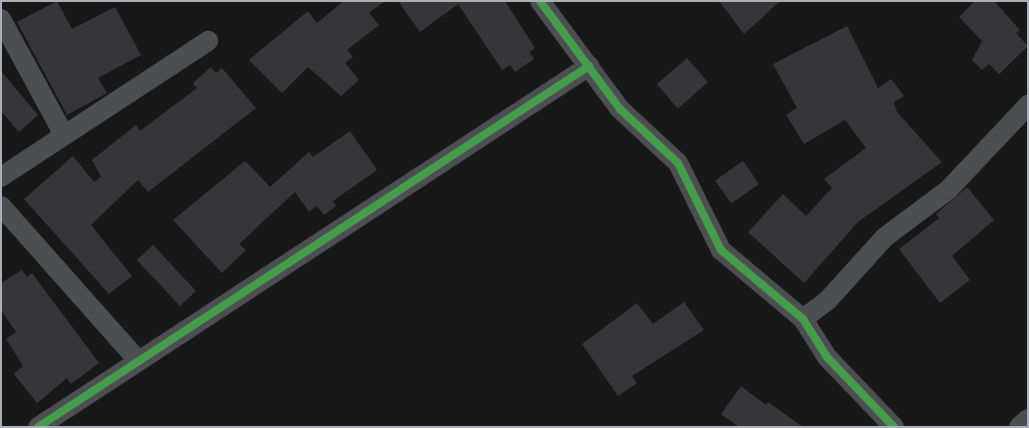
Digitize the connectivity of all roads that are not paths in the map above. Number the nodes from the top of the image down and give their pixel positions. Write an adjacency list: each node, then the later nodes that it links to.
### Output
1 (540, 1): 4 (street)
2 (1, 19): 6 (street)
3 (208, 41): 6 (street)
4 (589, 66): 9 (street); 10 (street)
5 (1028, 105): 9 (street)
6 (64, 135): 7 (street)
7 (1, 177)
8 (1, 206): 10 (street)
9 (803, 319): 13 (street)
10 (137, 359): 12 (street)
11 (1028, 419): 14 (street)
12 (38, 427)
13 (894, 427)
14 (1019, 427)

